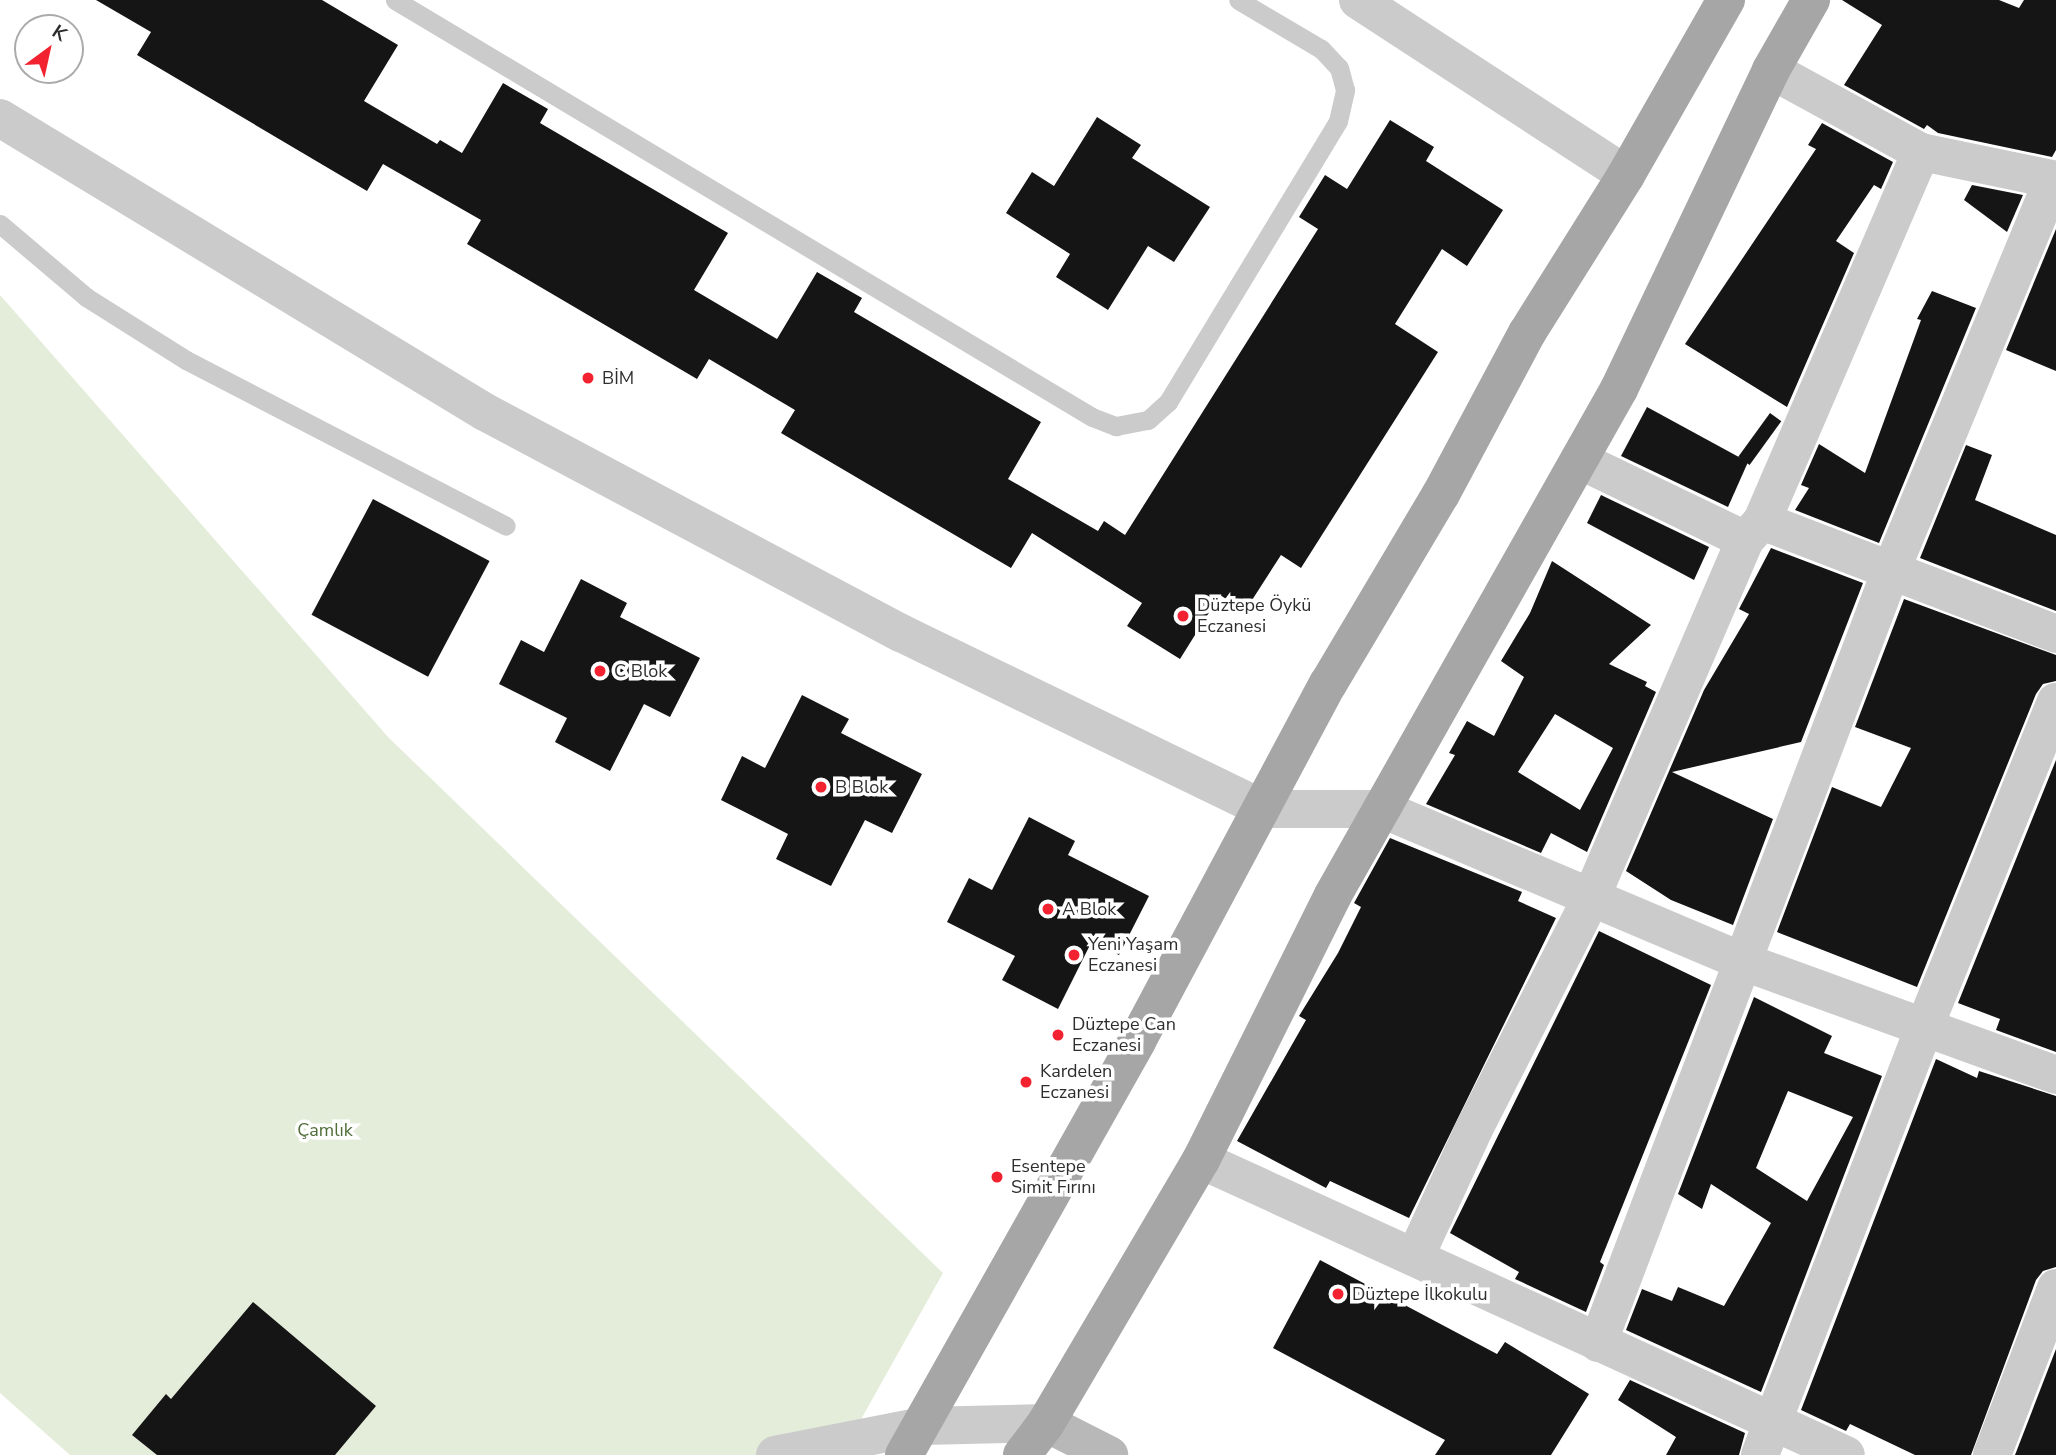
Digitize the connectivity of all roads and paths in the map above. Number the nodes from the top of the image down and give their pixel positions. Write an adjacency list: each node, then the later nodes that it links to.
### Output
1 (395, 0): 2 (lane)
2 (1238, 0)
3 (1726, 0): 9 (main road)
4 (1811, 0): 6 (main road)
5 (1373, 4): 9 (street)
6 (1771, 70): 8 (street); 12 (main road)
7 (0, 118): 18 (street)
8 (1921, 152): 10 (street); 14 (street)
9 (1626, 175): 18 (main road)
10 (2054, 179): 15 (street)
11 (0, 224): 13 (lane)
12 (1579, 460): 14 (street); 19 (main road)
13 (506, 526)
14 (1754, 531): 15 (street); 20 (street)
15 (1889, 573): 16 (street); 21 (street)
16 (2056, 634)
17 (2056, 702): 22 (street)
18 (1263, 809): 19 (street); 30 (main road)
19 (1382, 809): 20 (street); 24 (main road)
20 (1590, 900): 21 (street); 25 (street)
21 (1744, 962): 22 (street); 27 (street)
22 (1924, 1028): 23 (street); 29 (street)
23 (2056, 1075)
24 (1201, 1160): 25 (street); 28 (main road)
25 (1416, 1255): 27 (street)
26 (2056, 1287): 35 (street)
27 (1598, 1343): 29 (street)
28 (1046, 1423): 30 (street); 32 (main road); 33 (main road)
29 (1767, 1439): 34 (street)
30 (914, 1441): 31 (street)
31 (775, 1455)
32 (1022, 1455)
33 (1109, 1455)
34 (1846, 1455)
35 (1992, 1455)

